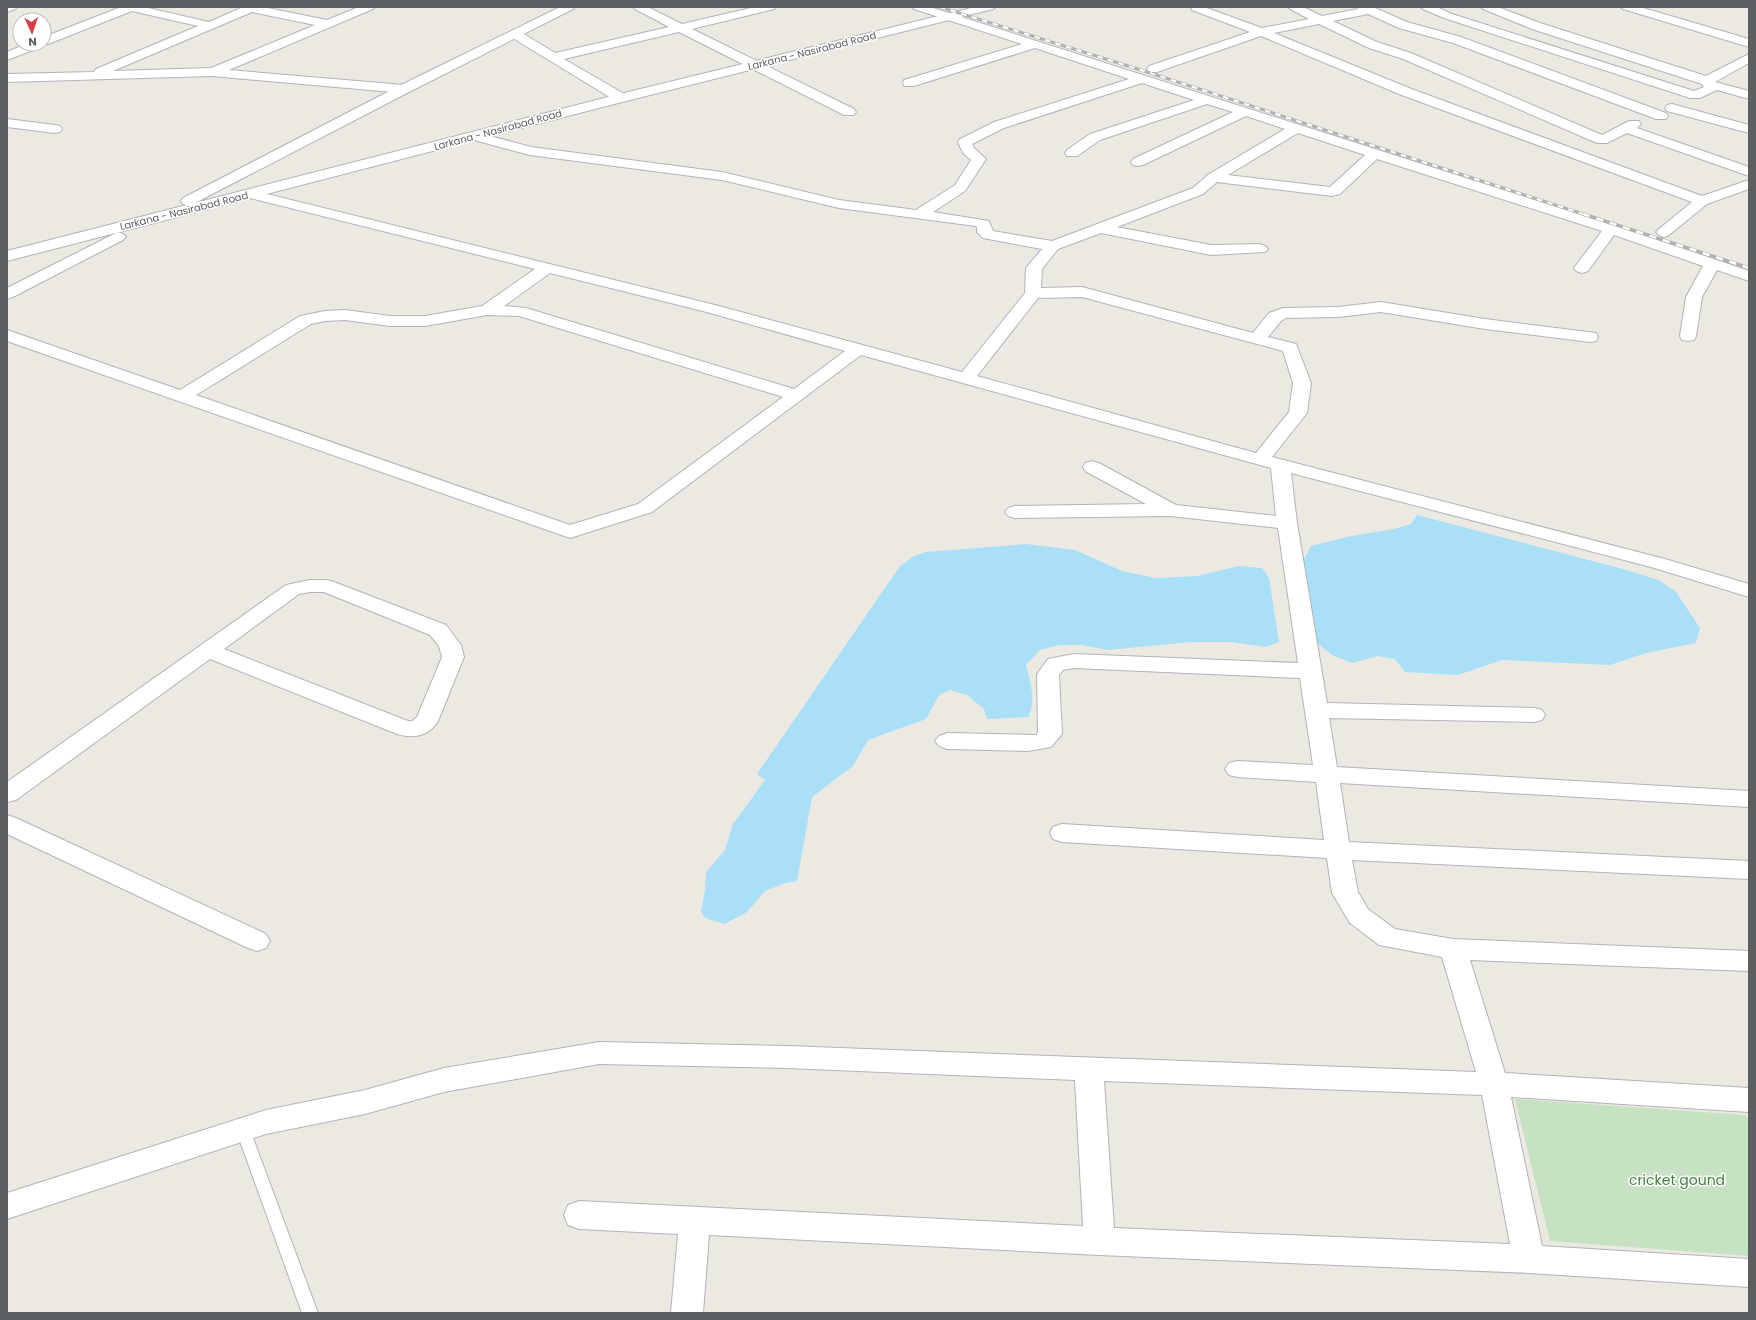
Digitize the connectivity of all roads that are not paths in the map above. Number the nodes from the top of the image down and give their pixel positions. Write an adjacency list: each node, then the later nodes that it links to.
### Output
1 (11, 7): 16 (street)
2 (130, 7): 21 (street); 25 (street)
3 (369, 7): 19 (street)
4 (569, 7): 24 (street)
5 (639, 7): 22 (street)
6 (770, 7): 22 (street)
7 (918, 7): 17 (street)
8 (989, 7): 17 (street, Larkana - Nasirabad Road)
9 (1294, 7): 18 (street)
10 (1426, 7): 38 (street)
11 (1487, 7): 38 (street)
12 (1627, 7): 26 (street)
13 (252, 8): 19 (street); 21 (street)
14 (1196, 8): 23 (street)
15 (1366, 8): 18 (street); 48 (street)
16 (7, 9)
17 (948, 18): 27 (street); 32 (street, Larkana - Nasirabad Road)
18 (1321, 20): 23 (street); 57 (street)
19 (327, 24): 34 (street)
20 (1015, 24): 33 (street)
21 (208, 25): 35 (street)
22 (680, 28): 30 (street); 32 (street)
23 (1261, 32): 33 (street); 61 (street)
24 (515, 34): 30 (street); 40 (street)
25 (52, 38)
26 (1749, 43)
27 (1034, 45): 37 (street); 39 (street)
28 (17, 52): 29 (street)
29 (7, 56)
30 (555, 57): 43 (street)
31 (1749, 58): 38 (street)
32 (756, 65): 43 (street, Larkana - Nasirabad Road); 46 (street)
33 (1153, 69): 42 (street)
34 (212, 72): 35 (street); 40 (street)
35 (89, 76): 36 (street)
36 (7, 78)
37 (1141, 79): 44 (street); 62 (street)
38 (1708, 82): 41 (street)
39 (909, 83)
40 (404, 89): 63 (street)
41 (1749, 95)
42 (1243, 97)
43 (621, 98): 53 (street, Larkana - Nasirabad Road)
44 (1205, 100): 47 (street); 54 (street)
45 (1672, 108): 52 (street)
46 (849, 112)
47 (1244, 112): 49 (street); 56 (street)
48 (1661, 116)
49 (1298, 119): 55 (street); 58 (street)
50 (7, 123): 51 (street)
51 (55, 129)
52 (1749, 129)
53 (475, 136): 60 (street, Larkana - Nasirabad Road); 62 (street)
54 (1072, 153)
55 (1375, 153): 58 (street); 66 (street)
56 (1138, 162)
57 (1749, 172)
58 (1214, 177): 65 (street)
59 (1749, 184): 61 (street)
60 (251, 194): 63 (street, Larkana - Nasirabad Road); 73 (street)
61 (1702, 201): 67 (street)
62 (920, 214): 69 (street)
63 (153, 220): 71 (street, Larkana - Nasirabad Road); 77 (street)
64 (1649, 227): 67 (street)
65 (1099, 228): 69 (street); 70 (street)
66 (1611, 229): 72 (street); 74 (street)
67 (1664, 232): 68 (street)
68 (1678, 237)
69 (1053, 246): 76 (street)
70 (1260, 248)
71 (7, 256)
72 (1712, 264): 75 (street); 80 (street)
73 (547, 268): 78 (street); 83 (street)
74 (1582, 268)
75 (1749, 276)
76 (1033, 293): 82 (street); 84 (street)
77 (7, 294)
78 (488, 310): 85 (street); 86 (street)
79 (7, 335): 86 (street)
80 (1688, 336)
81 (1590, 337): 82 (street)
82 (1257, 339): 87 (street)
83 (858, 349): 84 (street); 85 (street)
84 (966, 378): 87 (street)
85 (796, 395): 86 (street)
86 (182, 396)
87 (1270, 462): 91 (street); 92 (street)
88 (1092, 467): 89 (street)
89 (1170, 510): 90 (street); 91 (street)
90 (1015, 512)
91 (1287, 523): 94 (street)
92 (1749, 591)
93 (208, 650): 93 (street); 100 (street)
94 (1310, 671): 95 (street); 97 (street)
95 (1316, 710): 96 (street); 99 (street)
96 (1534, 715)
97 (947, 740)
98 (1236, 769): 99 (street)
99 (1327, 775): 101 (street); 104 (street)
100 (7, 794)
101 (1749, 799)
102 (7, 824): 106 (street)
103 (1062, 833): 104 (street)
104 (1339, 850): 105 (street); 107 (street)
105 (1749, 870)
106 (257, 941)
107 (1453, 949): 108 (street); 110 (street)
108 (1749, 961)
109 (1089, 1069): 110 (street); 112 (street); 116 (street)
110 (1494, 1084): 111 (street); 117 (street)
111 (1749, 1100)
112 (243, 1130): 113 (street); 119 (lane)
113 (7, 1206)
114 (579, 1215): 115 (street)
115 (695, 1220): 116 (street); 120 (street)
116 (1099, 1242): 117 (street)
117 (1529, 1259): 118 (street)
118 (1749, 1273)
119 (310, 1313)
120 (687, 1313)

